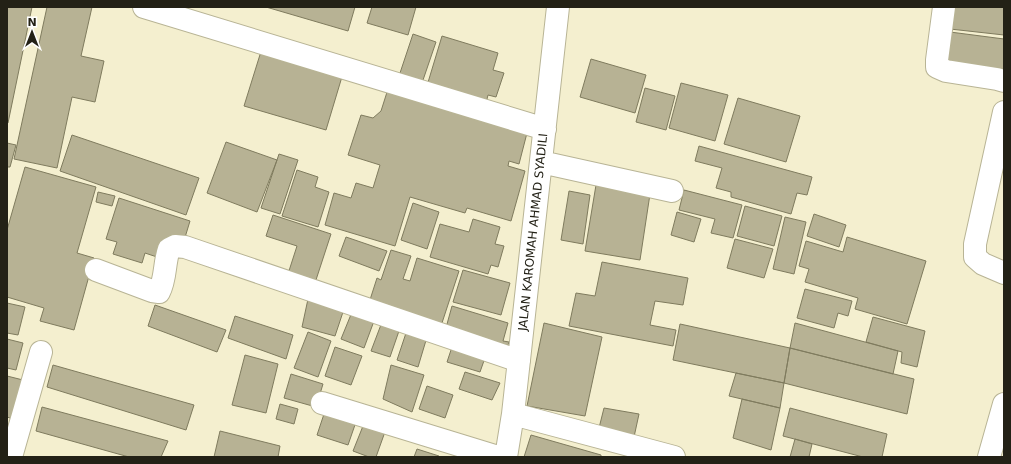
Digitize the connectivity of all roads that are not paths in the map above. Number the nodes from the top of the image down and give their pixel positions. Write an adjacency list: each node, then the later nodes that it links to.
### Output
1 (144, 7): 6 (street)
2 (558, 7): 6 (street, JALAN KAROMAH AHMAD SYADILI)
3 (944, 7): 4 (street)
4 (1004, 81)
5 (1004, 112): 10 (street)
6 (545, 129): 7 (street, JALAN KAROMAH AHMAD SYADILI)
7 (541, 162): 8 (street); 12 (street, JALAN KAROMAH AHMAD SYADILI)
8 (672, 191)
9 (96, 270): 12 (street)
10 (1004, 273)
11 (41, 352): 16 (street)
12 (519, 361): 15 (street, JALAN KAROMAH AHMAD SYADILI)
13 (322, 403): 17 (street)
14 (1004, 404): 20 (street)
15 (513, 414): 18 (street, JALAN KAROMAH AHMAD SYADILI); 19 (street)
16 (11, 457)
17 (498, 457)
18 (506, 457)
19 (674, 457)
20 (989, 457)

